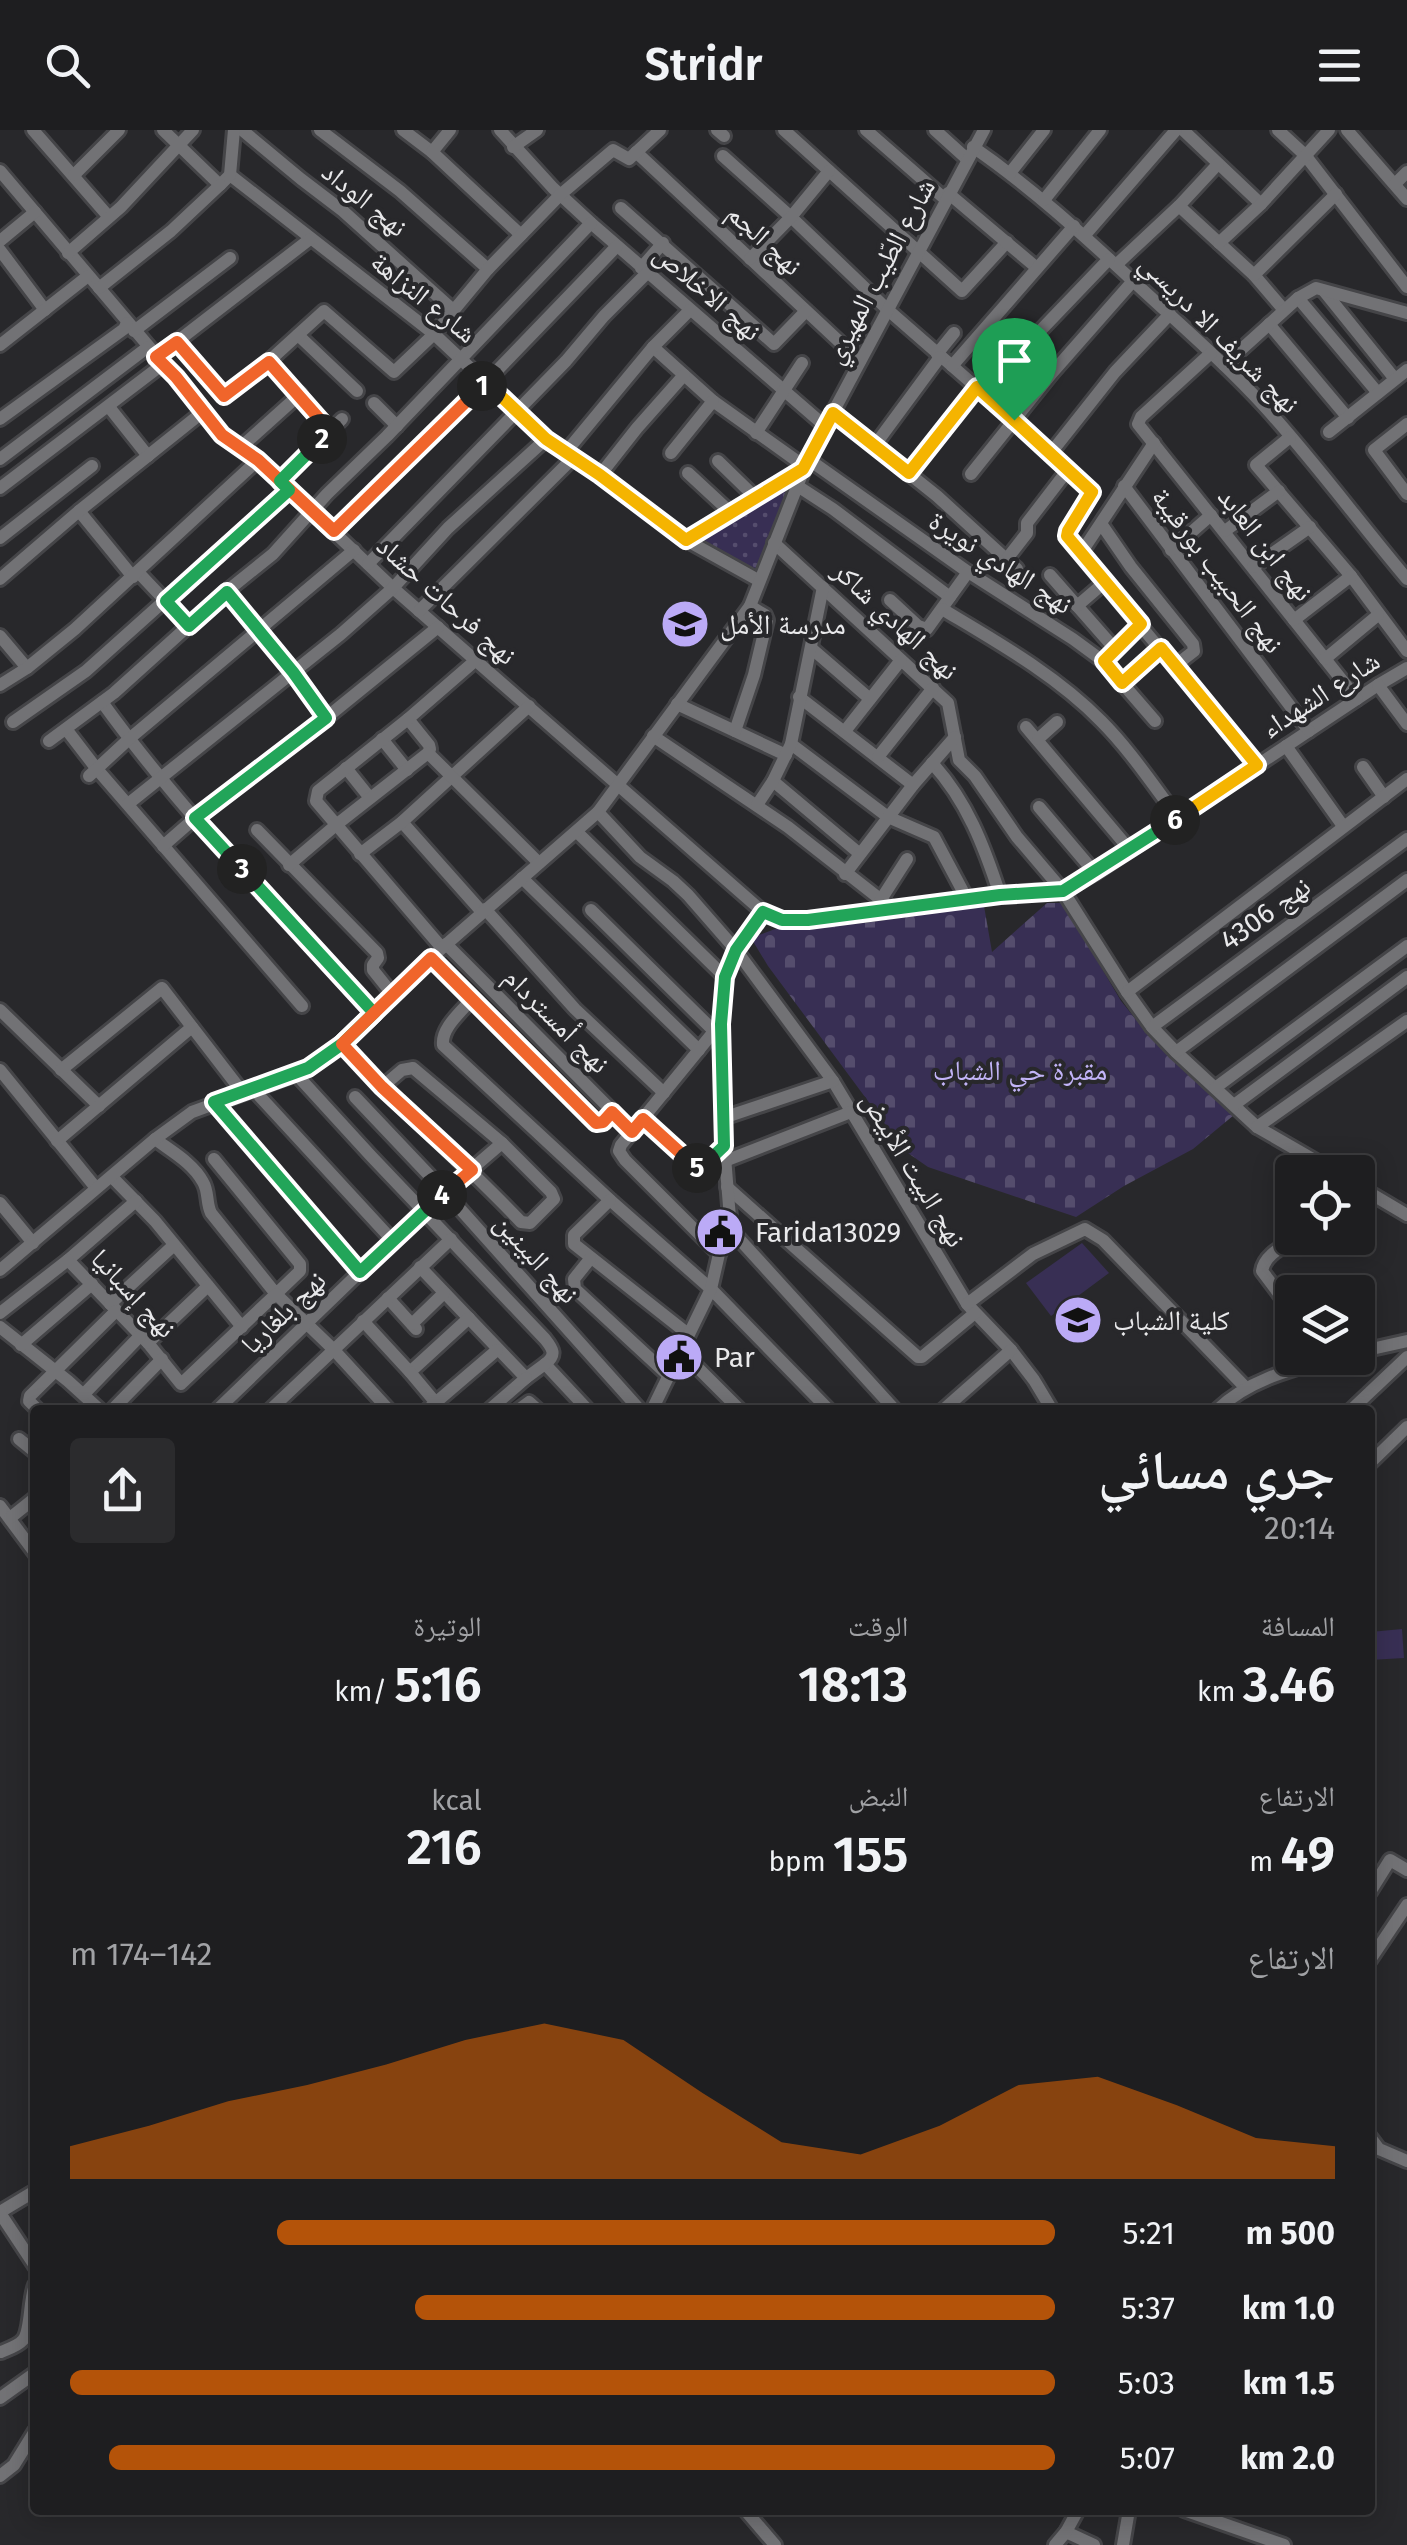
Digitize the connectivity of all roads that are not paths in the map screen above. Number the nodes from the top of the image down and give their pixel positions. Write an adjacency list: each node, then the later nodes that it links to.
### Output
1 (119, 130): 36 (street)
2 (163, 130): 24 (street, شارع النزاهة)
3 (192, 130): 24 (street)
4 (238, 130): 37 (street); 76 (street, نهج الوداد)
5 (320, 130): 66 (street)
6 (403, 130): 26 (street)
7 (450, 130): 26 (street)
8 (500, 130): 25 (street, نهج الاخلاص)
9 (538, 130): 25 (street)
10 (636, 130): 23 (street)
11 (660, 130): 23 (street)
12 (784, 130): 33 (street)
13 (866, 130): 41 (street)
14 (934, 130): 28 (street, نهج شريف الا دريسي)
15 (984, 130): 28 (street, شارع الطّيب المهيري)
16 (1044, 130): 35 (street)
17 (1100, 130): 43 (street)
18 (1180, 130): 31 (street); 51 (street)
19 (1278, 130): 29 (street)
20 (1329, 130): 29 (street)
21 (1347, 130): 38 (street)
22 (38, 132): 36 (street)
23 (647, 142): 27 (street)
24 (178, 146): 37 (street, شارع النزاهة); 48 (street)
25 (513, 146): 40 (street, نهج الاخلاص)
26 (432, 152): 52 (street)
27 (636, 152): 40 (street); 63 (street, نهج الجم)
28 (970, 153): 35 (street, نهج شريف الا دريسي); 41 (street, شارع الطّيب المهيري)
29 (1306, 155): 39 (street); 44 (street)
30 (723, 156): 49 (street)
31 (1218, 164): 44 (street); 45 (street)
32 (0, 171): 47 (street, نهج فرحات حشاد)
33 (829, 171): 49 (street); 61 (street)
34 (1407, 172): 38 (street)
35 (1010, 173): 43 (street, نهج شريف الا دريسي)
36 (74, 175): 48 (street)
37 (226, 180): 53 (street, شارع النزاهة); 72 (street)
38 (1394, 184): 42 (street)
39 (1336, 194): 68 (street); 71 (street)
40 (560, 195): 50 (street, نهج الاخلاص); 52 (street)
41 (946, 196): 55 (street); 61 (street, شارع الطّيب المهيري)
42 (1407, 198)
43 (1044, 200): 51 (street, نهج شريف الا دريسي)
44 (1261, 204): 57 (street)
45 (1179, 206): 57 (street); 64 (street)
46 (621, 208): 56 (street)
47 (35, 212): 54 (street); 60 (street, نهج فرحات حشاد)
48 (109, 217): 60 (street)
49 (791, 217): 63 (street); 79 (street)
50 (590, 223): 58 (street, نهج الاخلاص); 95 (street)
51 (1079, 231): 64 (street, نهج شريف الا دريسي); 65 (street)
52 (521, 235): 66 (street)
53 (310, 239): 87 (street, شارع النزاهة); 90 (street)
54 (0, 240)
55 (1006, 242): 61 (street); 65 (street)
56 (663, 243): 67 (street); 78 (street)
57 (1220, 243): 68 (street)
58 (617, 246): 67 (street, نهج الاخلاص); 105 (street)
59 (0, 250): 75 (street)
60 (68, 253): 69 (street, نهج فرحات حشاد)
61 (918, 253): 79 (street, شارع الطّيب المهيري)
62 (230, 258): 84 (street)
63 (750, 260): 78 (street, نهج الجم)
64 (1112, 262): 70 (street, نهج شريف الا دريسي); 85 (street)
65 (1037, 268): 101 (street)
66 (488, 269): 76 (street)
67 (644, 270): 77 (street, نهج الاخلاص); 115 (street)
68 (1254, 275): 80 (street)
69 (88, 276): 72 (street, نهج فرحات حشاد); 75 (street)
70 (1133, 282): 82 (street, نهج شريف الا دريسي); 120 (street)
71 (1407, 286)
72 (98, 288): 84 (street, نهج فرحات حشاد)
73 (1323, 289): 74 (street); 81 (street); 104 (street)
74 (1298, 298): 80 (street); 109 (street)
75 (46, 310): 89 (street)
76 (453, 310): 87 (street)
77 (690, 310): 91 (street); 108 (street, نهج الاخلاص)
78 (806, 310): 96 (street, نهج الجم)
79 (888, 310): 93 (street); 96 (street, شارع الطّيب المهيري)
80 (1284, 310): 83 (street)
81 (1407, 313)
82 (1170, 314): 92 (street, نهج شريف الا دريسي); 135 (street)
83 (1269, 324): 100 (street); 117 (street)
84 (128, 327): 94 (street, نهج فرحات حشاد); 118 (street)
85 (1042, 329)
86 (954, 333): 93 (street)
87 (434, 334): 88 (street); 95 (street, شارع النزاهة)
88 (298, 335): 97 (street); 107 (street)
89 (2, 340)
90 (177, 342): 94 (street); 97 (street)
91 (653, 347): 103 (street, نهج الهادي نويرة); 134 (street)
92 (1211, 353): 100 (street, نهج شريف الا دريسي); 129 (street, نهج ابن العابد)
93 (939, 355): 101 (street); 130 (street)
94 (156, 356): 113 (street); 114 (street, نهج فرحات حشاد); 131 (street)
95 (461, 357): 105 (street, شارع النزاهة); 122 (street)
96 (860, 361): 116 (street, شارع الطّيب المهيري)
97 (269, 362): 110 (street)
98 (802, 363): 108 (street)
99 (997, 364): 106 (street)
100 (1224, 365): 127 (street, نهج شريف الا دريسي)
101 (952, 366): 106 (street)
102 (1407, 370): 104 (street)
103 (684, 375): 111 (street, نهج الهادي نويرة); 147 (street)
104 (1395, 379): 109 (street)
105 (486, 382): 115 (street, شارع النزاهة); 161 (street)
106 (977, 387): 120 (street); 145 (street)
107 (356, 391)
108 (782, 391): 123 (street, نهج الاخلاص); 126 (street)
109 (1378, 393): 117 (street)
110 (300, 394): 124 (street); 132 (street)
111 (713, 401): 126 (street, نهج الهادي نويرة); 133 (street)
112 (374, 402): 122 (street)
113 (109, 407): 136 (street); 140 (street)
114 (204, 411): 132 (street, نهج فرحات حشاد); 136 (street)
115 (517, 411): 128 (street, شارع النزاهة); 169 (street)
116 (833, 413): 123 (street, شارع الطّيب المهيري); 130 (street)
117 (1348, 418): 125 (street)
118 (0, 419)
119 (342, 419): 124 (street)
120 (1014, 420): 135 (street); 146 (street)
121 (1407, 424): 153 (street)
122 (397, 426): 155 (street)
123 (825, 426): 141 (street, شارع الطّيب المهيري)
124 (330, 431): 148 (street)
125 (1330, 432)
126 (756, 433): 141 (street, نهج الهادي نويرة)
127 (1290, 437): 152 (street); 176 (street, نهج شريف الا دريسي)
128 (546, 439): 134 (street, شارع النزاهة); 180 (street)
129 (1154, 444): 150 (street); 158 (street, نهج ابن العابد)
130 (875, 445): 145 (street)
131 (18, 446): 137 (street); 140 (street)
132 (240, 446): 138 (street, نهج فرحات حشاد)
133 (671, 453)
134 (570, 454): 147 (street, شارع النزاهة); 187 (street)
135 (1050, 454): 143 (street)
136 (148, 456): 156 (street)
137 (0, 459)
138 (258, 460): 148 (street, نهج فرحات حشاد); 172 (street)
139 (718, 462): 154 (street)
140 (32, 464): 151 (street)
141 (805, 465): 149 (street, شارع الطّيب المهيري); 154 (street); 171 (street, نهج الهادي نويرة)
142 (92, 466): 163 (street)
143 (1067, 471): 145 (street); 168 (street)
144 (688, 473): 157 (street)
145 (909, 473)
146 (971, 474)
147 (600, 475): 164 (street, شارع النزاهة)
148 (284, 485): 155 (street, نهج فرحات حشاد); 183 (street)
149 (796, 486): 165 (street, شارع الطّيب المهيري); 184 (street)
150 (1124, 486): 159 (street); 167 (street, نهج الحبيب بورقيبة)
151 (0, 488)
152 (1279, 490): 160 (street); 162 (street)
153 (1407, 494)
154 (755, 497): 157 (street)
155 (311, 511): 161 (street, نهج فرحات حشاد); 181 (street)
156 (79, 512): 172 (street); 175 (street)
157 (730, 512): 164 (street)
158 (1211, 515): 162 (street, نهج ابن العابد); 167 (street)
159 (1102, 525): 168 (street); 203 (street)
160 (1310, 527): 170 (street); 174 (street)
161 (334, 531): 166 (street, نهج فرحات حشاد)
162 (1225, 531): 170 (street, نهج ابن العابد)
163 (0, 538)
164 (686, 540): 177 (street, شارع النزاهة)
165 (774, 543): 177 (street, شارع الطّيب المهيري); 179 (street, نهج الهادي شاكر)
166 (354, 550): 169 (street, نهج فرحات حشاد); 193 (street)
167 (1171, 550): 227 (street, نهج الحبيب بورقيبة)
168 (1081, 553): 178 (street)
169 (368, 564): 180 (street, نهج فرحات حشاد)
170 (1254, 568): 189 (street, نهج ابن العابد)
171 (968, 572): 184 (street); 202 (street, نهج الهادي نويرة)
172 (135, 574): 183 (street); 204 (street)
173 (1050, 575): 186 (street)
174 (1351, 576): 188 (street); 189 (street)
175 (0, 579)
176 (1407, 579)
177 (758, 580): 185 (street, شارع الطّيب المهيري)
178 (1105, 582): 186 (street); 190 (street)
179 (824, 587): 195 (street); 201 (street, نهج الهادي شاكر)
180 (393, 588): 187 (street, نهج فرحات حشاد); 206 (street)
181 (227, 592): 191 (street); 193 (street)
182 (890, 600): 184 (street)
183 (166, 601): 191 (street); 220 (street)
184 (946, 603): 258 (street)
185 (750, 606): 215 (street, شارع الطّيب المهيري); 225 (street)
186 (1077, 606): 197 (street)
187 (419, 610): 192 (street, نهج فرحات حشاد)
188 (1378, 615): 198 (street); 199 (street)
189 (1294, 620): 199 (street, نهج ابن العابد)
190 (1141, 624): 196 (street); 197 (street)
191 (189, 626): 214 (street)
192 (438, 628): 200 (street, نهج فرحات حشاد); 217 (street)
193 (260, 631): 206 (street); 231 (street)
194 (0, 636): 204 (street)
195 (811, 648): 211 (street); 212 (street)
196 (1161, 648): 203 (street); 207 (street)
197 (1114, 650): 202 (street)
198 (1407, 651)
199 (1325, 658): 213 (street, نهج ابن العابد)
200 (476, 660): 216 (street, نهج فرحات حشاد); 218 (street)
201 (901, 660): 210 (street, نهج الهادي شاكر); 212 (street)
202 (1104, 661): 207 (street, نهج الهادي نويرة)
203 (1176, 665): 239 (street)
204 (27, 668): 208 (street)
205 (1407, 668): 209 (street, شارع الشهداء)
206 (293, 672): 217 (street); 245 (street)
207 (1122, 683): 219 (street, نهج الهادي نويرة)
208 (0, 685)
209 (1378, 685): 213 (street, شارع الشهداء); 222 (street)
210 (933, 688): 229 (street, نهج الهادي شاكر); 237 (street)
211 (800, 698): 226 (street); 235 (street)
212 (870, 699): 226 (street)
213 (1357, 699): 227 (street, شارع الشهداء)
214 (102, 702): 224 (street); 231 (street)
215 (676, 704): 225 (street); 228 (street, شارع الطّيب المهيري)
216 (529, 706): 244 (street); 248 (street, نهج فرحات حشاد)
217 (326, 718): 257 (street)
218 (408, 719): 230 (street); 236 (street)
219 (1155, 720)
220 (13, 722)
221 (1057, 722): 232 (street)
222 (1407, 724)
223 (1026, 727): 232 (street)
224 (66, 729): 233 (street); 243 (street)
225 (735, 730): 235 (street)
226 (845, 731): 237 (street)
227 (1310, 731): 234 (street, شارع الشهداء)
228 (653, 736): 248 (street, شارع الطّيب المهيري); 253 (street)
229 (955, 737): 238 (street); 276 (street, نهج الهادي شاكر)
230 (382, 739): 241 (street); 242 (street)
231 (129, 740): 243 (street); 245 (street)
232 (1038, 740): 266 (street)
233 (50, 741)
234 (1286, 746): 239 (street, شارع الشهداء); 261 (street)
235 (789, 750): 247 (street); 256 (street)
236 (428, 753): 242 (street); 244 (street)
237 (878, 758): 249 (street)
238 (932, 763): 249 (street); 277 (street)
239 (1257, 765): 258 (street, شارع الشهداء)
240 (1364, 767): 250 (street)
241 (346, 768): 251 (street); 260 (street)
242 (406, 770): 251 (street)
243 (93, 772): 252 (street)
244 (451, 776): 259 (street); 270 (street)
245 (160, 778): 252 (street); 257 (street)
246 (1407, 779): 250 (street)
247 (773, 780): 253 (street); 268 (street)
248 (619, 784): 255 (street, شارع الطّيب المهيري); 283 (street, نهج فرحات حشاد)
249 (913, 785): 256 (street)
250 (1384, 797): 261 (street)
251 (370, 798): 260 (street)
252 (128, 804): 265 (street)
253 (757, 805): 273 (street)
254 (1040, 807): 272 (street)
255 (598, 812): 263 (street, شارع الطّيب المهيري); 286 (street, نهج البيت الأبيض)
256 (888, 817): 268 (street); 278 (street)
257 (195, 818): 265 (street); 295 (street)
258 (1178, 818): 266 (street, شارع الشهداء)
259 (402, 822): 267 (street); 280 (street)
260 (336, 825): 267 (street, نهج أمستردام); 271 (street)
261 (1344, 826): 290 (street)
262 (257, 830): 271 (street)
263 (577, 832): 270 (street, شارع الطّيب المهيري); 288 (street)
264 (1407, 838): 298 (street, نهج 4306)
265 (163, 846): 293 (street)
266 (1130, 850): 272 (street, شارع الشهداء)
267 (360, 854): 284 (street, نهج أمستردام)
268 (860, 854): 273 (street)
269 (907, 859): 279 (street)
270 (538, 864): 274 (street, شارع الطّيب المهيري)
271 (290, 866): 291 (street)
272 (1096, 873): 276 (street, شارع الشهداء)
273 (845, 874): 279 (street)
274 (522, 878): 280 (street, شارع الطّيب المهيري); 301 (street)
275 (1407, 880): 302 (street)
276 (1063, 891): 277 (street, شارع الشهداء); 290 (street, نهج الهادي شاكر)
277 (1000, 895): 278 (street, شارع الشهداء)
278 (967, 899): 282 (street, شارع الشهداء)
279 (880, 901): 282 (street)
280 (484, 910): 284 (street, شارع الطّيب المهيري); 310 (street)
281 (591, 910): 299 (street)
282 (894, 910): 283 (street, شارع الشهداء)
283 (763, 912): 286 (street)
284 (444, 946): 287 (street, شارع الطّيب المهيري); 315 (street, نهج أمستردام)
285 (1407, 946): 308 (street)
286 (736, 950): 288 (street); 306 (street, نهج البيت الأبيض)
287 (431, 958): 291 (street, شارع الطّيب المهيري); 292 (street)
288 (725, 977): 299 (street)
289 (1407, 977): 314 (street)
290 (1127, 992): 298 (street, نهج الهادي شاكر)
291 (392, 995): 295 (street, شارع الطّيب المهيري)
292 (472, 1000): 315 (street); 335 (street)
293 (302, 1006)
294 (0, 1010): 304 (street)
295 (374, 1013): 300 (street, شارع الطّيب المهيري)
296 (1407, 1021): 319 (street)
297 (192, 1027): 304 (street); 309 (street); 313 (street)
298 (1152, 1027): 302 (street, نهج الهادي شاكر)
299 (718, 1028): 301 (street); 317 (street)
300 (342, 1044): 305 (street, شارع الطّيب المهيري); 307 (street)
301 (699, 1050): 310 (street)
302 (1176, 1052): 308 (street, نهج الهادي شاكر)
303 (0, 1070): 322 (street)
304 (62, 1070): 313 (street)
305 (296, 1074): 309 (street, شارع الطّيب المهيري); 337 (street)
306 (833, 1081): 316 (street, نهج البيت الأبيض); 317 (street)
307 (382, 1087): 323 (street); 328 (street)
308 (1215, 1088): 314 (street, نهج الهادي شاكر)
309 (248, 1090): 312 (street, شارع الطّيب المهيري); 341 (street)
310 (664, 1093): 318 (street)
311 (356, 1097): 332 (street, نهج البينين)
312 (214, 1102): 321 (street, شارع الطّيب المهيري); 350 (street)
313 (98, 1106): 322 (street)
314 (1234, 1106): 319 (street, نهج الهادي شاكر)
315 (612, 1112): 320 (street, نهج أمستردام)
316 (851, 1112): 327 (street); 359 (street, نهج البيت الأبيض)
317 (724, 1118): 324 (street)
318 (643, 1119): 320 (street); 324 (street)
319 (1258, 1127): 325 (street, نهج الهادي شاكر)
320 (632, 1132): 344 (street)
321 (155, 1139): 329 (street, شارع الطّيب المهيري); 356 (street)
322 (57, 1142): 331 (street)
323 (502, 1143): 328 (street, نهج بلغاريا); 328 (street)
324 (724, 1146): 327 (street)
325 (1306, 1155)
326 (214, 1159): 356 (street)
327 (725, 1161): 330 (street)
328 (472, 1170): 332 (street, نهج بلغاريا)
329 (112, 1176): 331 (street, شارع الطّيب المهيري); 334 (street)
330 (727, 1187): 339 (street); 359 (street)
331 (96, 1188): 342 (street, شارع الطّيب المهيري)
332 (445, 1192): 337 (street, نهج بلغاريا); 395 (street, نهج البينين)
333 (1375, 1196): 338 (street)
334 (136, 1200): 343 (street); 347 (street, نهج إسبانيا)
335 (610, 1200): 346 (street); 353 (street)
336 (0, 1203): 342 (street)
337 (424, 1210): 340 (street); 341 (street, نهج بلغاريا)
338 (1407, 1215)
339 (731, 1230): 344 (street); 399 (street)
340 (451, 1239): 348 (street); 377 (street)
341 (394, 1241): 350 (street, نهج بلغاريا)
342 (33, 1243): 349 (street, شارع الطّيب المهيري)
343 (174, 1245): 352 (street); 358 (street)
344 (719, 1254): 353 (street)
345 (1275, 1255): 354 (street)
346 (590, 1259): 366 (street); 381 (street)
347 (68, 1260): 351 (street, نهج إسبانيا); 360 (street)
348 (420, 1267): 355 (street); 357 (street)
349 (0, 1270)
350 (360, 1272): 363 (street, نهج بلغاريا)
351 (92, 1284): 358 (street, نهج إسبانيا); 369 (street)
352 (208, 1286): 364 (street); 367 (street)
353 (711, 1289): 366 (street); 398 (street)
354 (1275, 1290)
355 (444, 1293): 357 (street); 361 (street)
356 (276, 1294): 363 (street); 364 (street)
357 (388, 1298): 362 (street)
358 (113, 1307): 367 (street, نهج إسبانيا); 378 (street)
359 (971, 1308): 373 (street, نهج البيت الأبيض); 383 (street)
360 (0, 1312)
361 (468, 1318): 372 (street); 379 (street)
362 (363, 1322): 371 (street); 379 (street)
363 (307, 1324): 371 (street); 388 (street, نهج بلغاريا)
364 (242, 1326): 376 (street, نهج إسبانيا)
365 (0, 1327): 369 (street)
366 (688, 1334): 374 (street)
367 (144, 1339): 376 (street, نهج إسبانيا); 384 (street)
368 (1407, 1341): 370 (street)
369 (21, 1345): 378 (street)
370 (1375, 1348)
371 (334, 1350): 389 (street); 390 (street)
372 (497, 1350): 382 (street); 392 (street)
373 (1011, 1350): 400 (street); 401 (street, نهج البيت الأبيض)
374 (681, 1352): 381 (street); 397 (street)
375 (1407, 1357): 403 (street)
376 (162, 1359): 387 (street)
377 (545, 1364): 382 (street); 394 (street)
378 (55, 1371): 384 (street); 385 (street)
379 (410, 1372): 391 (street)
380 (1275, 1375): 383 (street)
381 (669, 1376): 396 (street)
382 (526, 1378): 393 (street)
383 (1246, 1388): 402 (street)
384 (84, 1394): 386 (street)
385 (33, 1405)
386 (95, 1405)
387 (117, 1405)
388 (224, 1405)
389 (275, 1405)
390 (384, 1405)
391 (431, 1405)
392 (433, 1405)
393 (495, 1405)
394 (583, 1405)
395 (636, 1405)
396 (658, 1405)
397 (735, 1405)
398 (823, 1405)
399 (891, 1405)
400 (948, 1405)
401 (1049, 1405)
402 (1224, 1405)
403 (1356, 1405)
404 (1407, 1426): 407 (street)
405 (19, 1438): 406 (street)
406 (30, 1448)
407 (1375, 1458)
408 (30, 1502): 410 (street)
409 (0, 1506): 410 (street)
410 (10, 1518): 411 (street)
411 (30, 1546)
412 (1407, 1870): 413 (street)
413 (1375, 1884)
414 (1407, 1905): 415 (street)
415 (1375, 1953)
416 (1375, 2144): 417 (street)
417 (1407, 2161)
418 (30, 2194): 419 (street)
419 (0, 2212): 420 (street)
420 (30, 2258)
421 (30, 2299): 422 (street)
422 (0, 2352)
423 (30, 2377): 424 (street)
424 (0, 2398)
425 (30, 2439): 426 (street)
426 (0, 2475)
427 (750, 2515): 432 (street)
428 (1075, 2515): 431 (street)
429 (1129, 2515): 435 (street)
430 (1198, 2515): 436 (street)
431 (1066, 2532): 433 (street); 434 (street)
432 (775, 2545)
433 (1056, 2545)
434 (1094, 2545)
435 (1123, 2545)
436 (1284, 2545)

